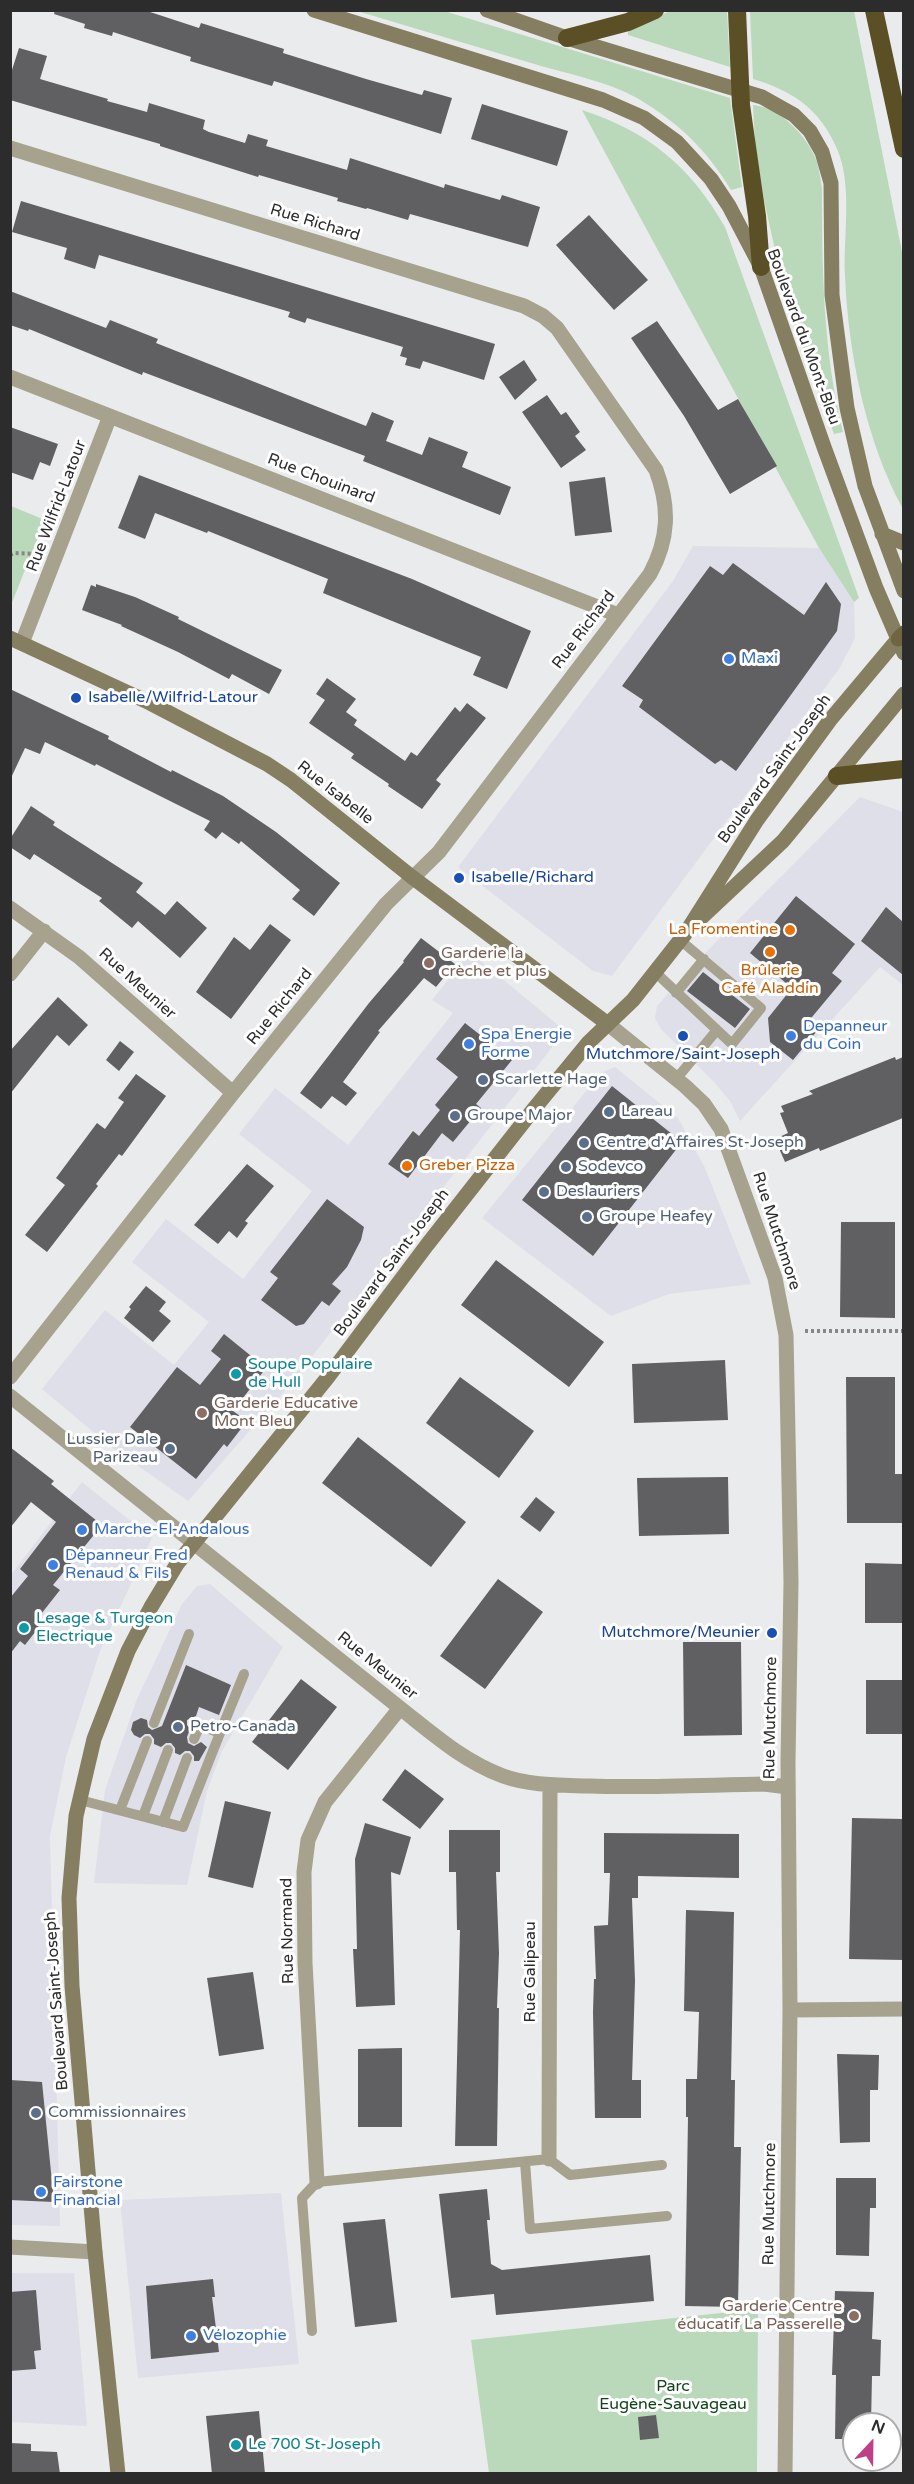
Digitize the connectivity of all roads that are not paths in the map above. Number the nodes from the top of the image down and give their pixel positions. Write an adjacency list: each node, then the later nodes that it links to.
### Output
1 (314, 10): 10 (street, Boulevard du Mont-Bleu)
2 (487, 10): 6 (street, Boulevard du Mont-Bleu)
3 (655, 10): 6 (highway)
4 (737, 10): 7 (highway)
5 (874, 10): 9 (highway)
6 (567, 38): 7 (street, Boulevard du Mont-Bleu)
7 (740, 90): 10 (highway); 13 (street, Boulevard du Mont-Bleu)
8 (10, 148): 16 (street, Rue Richard)
9 (903, 149)
10 (761, 267): 18 (street, Boulevard du Mont-Bleu)
11 (10, 377): 12 (street, Rue Chouinard)
12 (110, 416): 16 (street, Rue Chouinard); 17 (street, Rue Wilfrid-Latour)
13 (882, 534): 14 (street); 15 (street, Boulevard du Mont-Bleu)
14 (903, 543)
15 (903, 591)
16 (618, 615): 22 (street, Rue Richard)
17 (16, 640): 22 (street, Rue Isabelle)
18 (901, 641): 25 (street, Boulevard Saint-Joseph)
19 (903, 694): 21 (street, Boulevard Saint-Joseph)
20 (903, 769): 21 (highway)
21 (837, 776): 25 (street, Boulevard Saint-Joseph)
22 (412, 877): 30 (street, Rue Isabelle); 33 (street, Rue Richard)
23 (10, 908): 24 (street, Rue Meunier)
24 (44, 931): 28 (street); 33 (street, Rue Meunier)
25 (682, 937): 26 (lane); 27 (street, Boulevard Saint-Joseph)
26 (704, 959): 29 (lane); 31 (lane)
27 (655, 972): 29 (lane); 30 (street, Boulevard Saint-Joseph)
28 (10, 974)
29 (676, 993): 31 (lane)
30 (608, 1024): 32 (street, Rue Mutchmore); 36 (street, Boulevard Saint-Joseph)
31 (717, 1025): 32 (lane)
32 (677, 1078): 47 (street, Rue Mutchmore)
33 (233, 1094): 34 (street, Rue Richard)
34 (10, 1377)
35 (10, 1396): 36 (street, Rue Meunier)
36 (194, 1543): 39 (street, Rue Meunier); 48 (street, Boulevard Saint-Joseph)
37 (189, 1634): 40 (lane)
38 (244, 1674): 41 (lane)
39 (400, 1708): 46 (street, Rue Meunier); 57 (street, Rue Normand)
40 (154, 1723)
41 (220, 1733): 42 (lane); 51 (lane)
42 (194, 1739)
43 (147, 1741): 49 (lane)
44 (168, 1750): 50 (lane)
45 (187, 1758): 51 (lane)
46 (550, 1785): 47 (street, Rue Meunier); 54 (street, Rue Galipeau)
47 (788, 1787): 53 (street, Rue Mutchmore)
48 (80, 1800): 49 (lane); 60 (street, Boulevard Saint-Joseph)
49 (120, 1810): 50 (lane)
50 (143, 1816): 51 (lane)
51 (163, 1822)
52 (903, 2009): 53 (street)
53 (790, 2010): 63 (street, Rue Mutchmore)
54 (549, 2159): 55 (lane); 56 (lane)
55 (525, 2162): 57 (lane); 58 (lane)
56 (662, 2166)
57 (317, 2182): 61 (lane)
58 (667, 2216)
59 (10, 2247): 60 (street)
60 (95, 2252): 62 (street, Boulevard Saint-Joseph)
61 (312, 2331)
62 (118, 2474)
63 (785, 2474)

